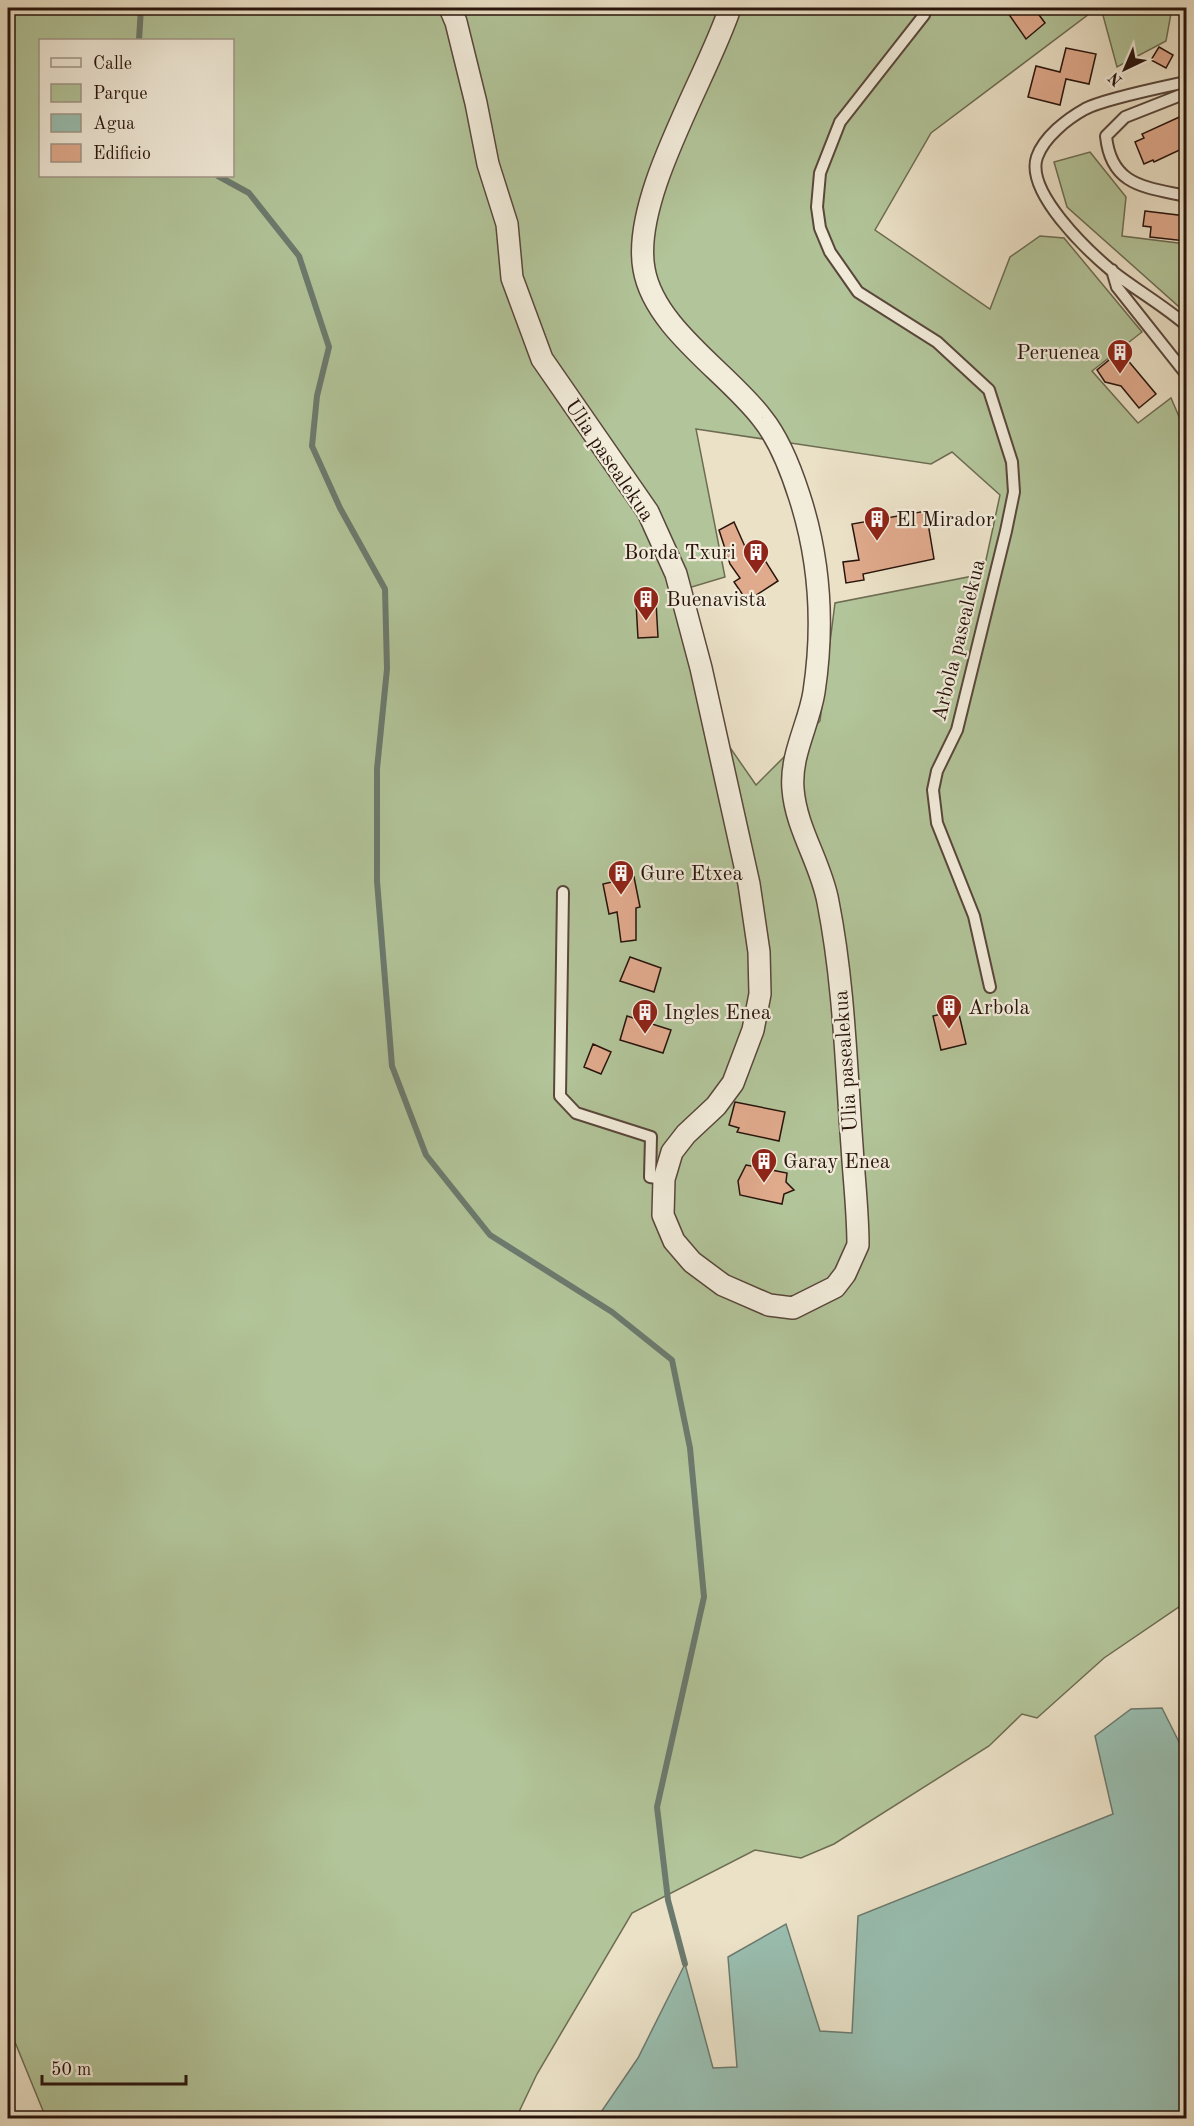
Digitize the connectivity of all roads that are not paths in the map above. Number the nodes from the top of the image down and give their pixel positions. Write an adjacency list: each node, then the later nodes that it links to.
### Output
1 (450, 8): 12 (street, Ulia pasealekua)
2 (730, 8): 12 (street, Ulia pasealekua)
3 (926, 8): 11 (lane, Arbola pasealekua)
4 (1186, 82): 7 (lane)
5 (1186, 93): 6 (lane)
6 (1186, 196)
7 (1112, 270): 8 (lane); 9 (lane)
8 (1186, 325)
9 (1186, 374)
10 (563, 892): 12 (lane)
11 (990, 987)
12 (664, 1179)

